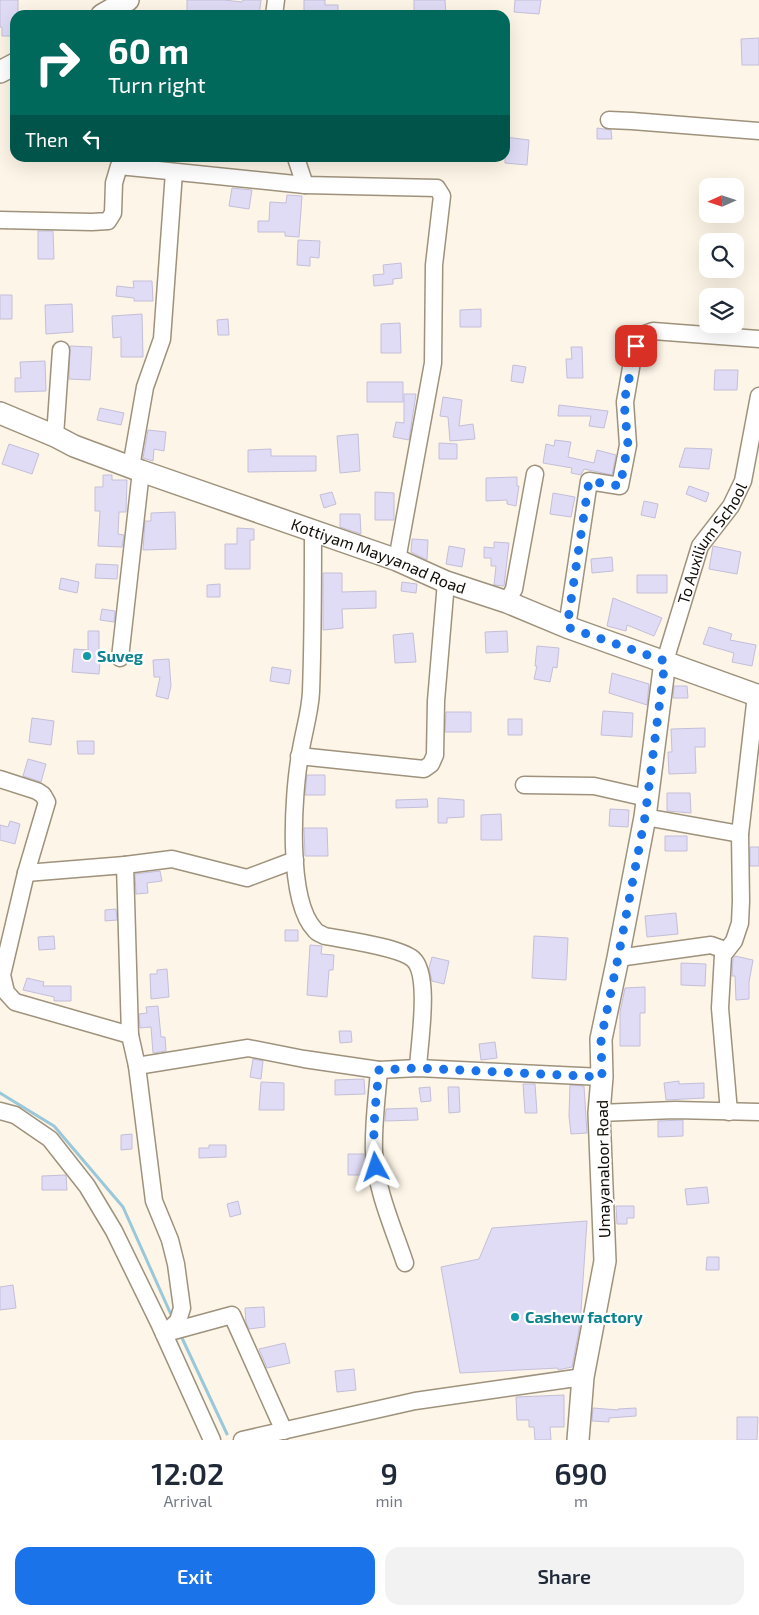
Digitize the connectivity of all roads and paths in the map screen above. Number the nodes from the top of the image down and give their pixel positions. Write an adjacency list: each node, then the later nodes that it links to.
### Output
1 (128, 0): 2 (main road)
2 (111, 10)
3 (609, 120): 4 (street)
4 (759, 131)
5 (297, 162): 8 (street)
6 (304, 162): 8 (street)
7 (174, 172): 8 (street); 9 (street); 16 (street)
8 (304, 180): 19 (street)
9 (0, 220)
10 (759, 339): 22 (street)
11 (61, 350): 15 (street)
12 (759, 396): 14 (street, To Auxilium School)
13 (0, 413): 15 (main road, Kottiyam Mayyanad Road)
14 (756, 431): 24 (street, To Auxilium School)
15 (55, 436): 16 (main road, Kottiyam Mayyanad Road)
16 (136, 469): 18 (main road, Kottiyam Mayyanad Road); 23 (street)
17 (535, 474): 21 (street)
18 (313, 532): 19 (main road, Kottiyam Mayyanad Road); 26 (street)
19 (397, 560): 20 (main road, Kottiyam Mayyanad Road)
20 (446, 582): 21 (main road, Kottiyam Mayyanad Road); 26 (street)
21 (507, 602): 22 (main road, Kottiyam Mayyanad Road)
22 (567, 627): 24 (main road, Kottiyam Mayyanad Road)
23 (120, 658)
24 (665, 661): 25 (main road, Kottiyam Mayyanad Road); 29 (main road, Umayanaloor Road)
25 (758, 695): 30 (street)
26 (299, 756): 31 (street)
27 (0, 779): 33 (street)
28 (524, 785): 29 (street)
29 (646, 808): 30 (street); 35 (main road, Umayanaloor Road)
30 (740, 834): 34 (street)
31 (295, 860): 32 (street); 39 (street)
32 (125, 864): 33 (street); 37 (street)
33 (26, 873): 36 (street)
34 (723, 955): 35 (street); 43 (street)
35 (618, 958): 41 (main road, Umayanaloor Road)
36 (1, 975): 37 (street)
37 (130, 1035): 38 (street)
38 (137, 1066): 40 (street); 47 (street)
39 (418, 1068): 40 (street); 41 (street)
40 (379, 1070): 46 (street)
41 (602, 1077): 45 (main road, Umayanaloor Road)
42 (0, 1111): 47 (street)
43 (729, 1112): 44 (street); 45 (street)
44 (759, 1112)
45 (600, 1113): 48 (main road, Umayanaloor Road)
46 (405, 1263)
47 (164, 1334): 49 (street); 50 (street)
48 (583, 1377): 49 (street); 52 (main road, Umayanaloor Road)
49 (284, 1431): 51 (street)
50 (212, 1440)
51 (242, 1440)
52 (578, 1440)

